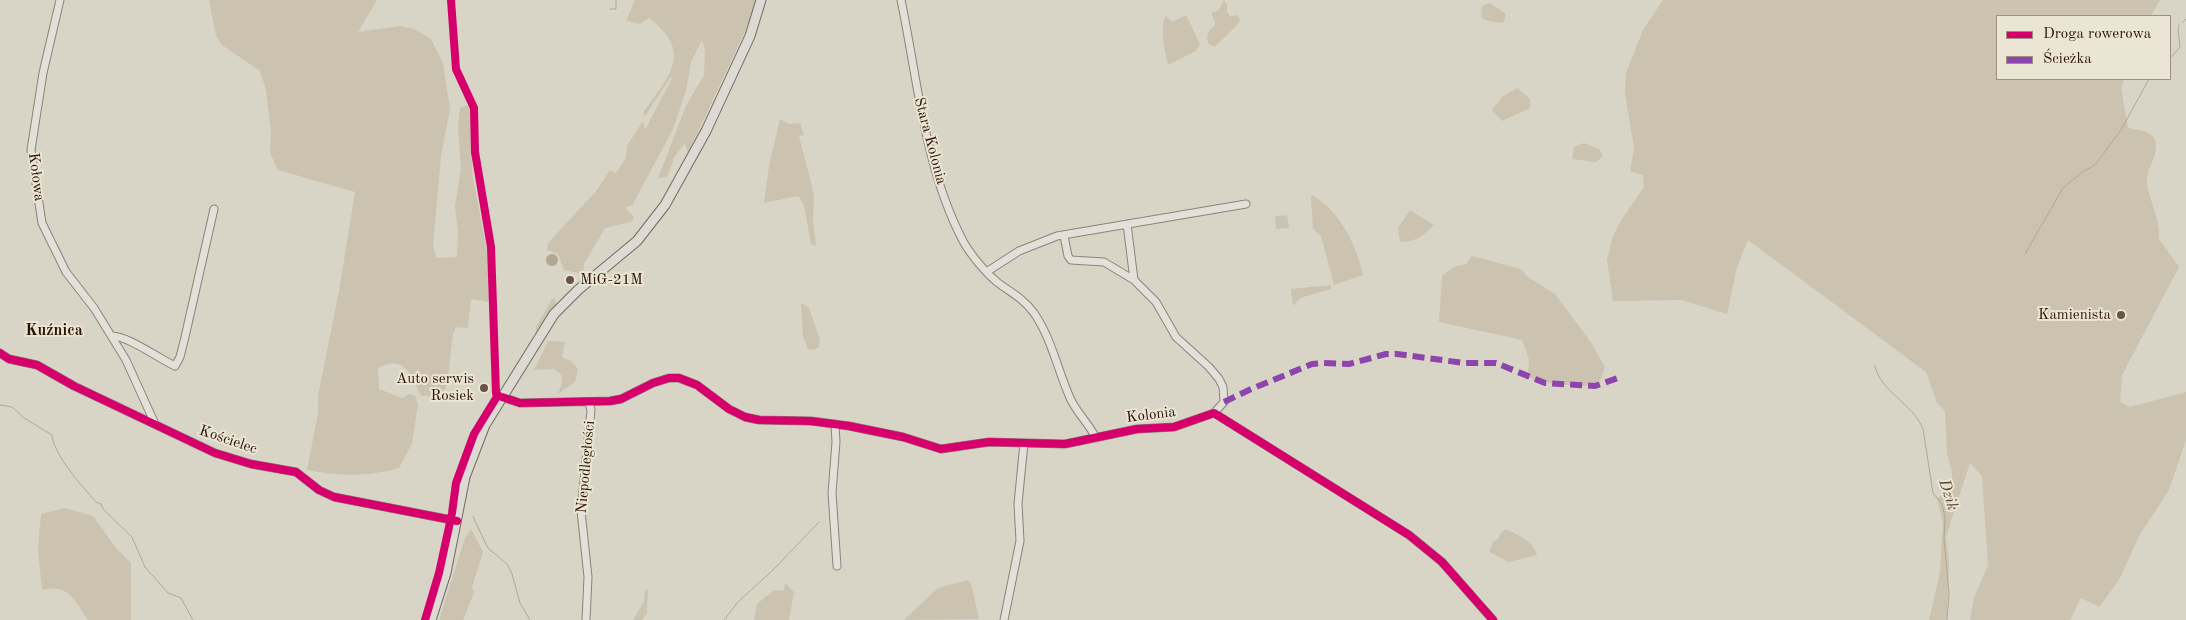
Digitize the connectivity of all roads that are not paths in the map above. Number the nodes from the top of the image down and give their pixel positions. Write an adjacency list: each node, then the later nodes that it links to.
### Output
1 (60, 0): 10 (street, Kołowa)
2 (761, 0): 12 (main road)
3 (901, 0): 8 (street, Stara Kolonia)
4 (1246, 204): 6 (street)
5 (214, 209): 10 (street)
6 (1128, 224): 7 (street); 9 (street)
7 (1064, 236): 8 (street); 9 (street)
8 (988, 271): 17 (street, Stara Kolonia)
9 (1134, 280): 14 (street)
10 (112, 336): 15 (street, Kołowa)
11 (0, 354): 15 (street, Kościelec)
12 (502, 397): 13 (street); 19 (main road)
13 (589, 403): 16 (street, Niepodległości); 22 (street, Niepodległości)
14 (1214, 414): 17 (street, Kolonia); 24 (street)
15 (155, 424): 19 (street, Kościelec)
16 (835, 424): 18 (street, Kolonia); 20 (street)
17 (1096, 438): 18 (street, Kolonia)
18 (1024, 443): 23 (street)
19 (456, 521): 21 (main road)
20 (837, 566)
21 (431, 620)
22 (586, 620)
23 (1004, 620)
24 (1493, 620)

